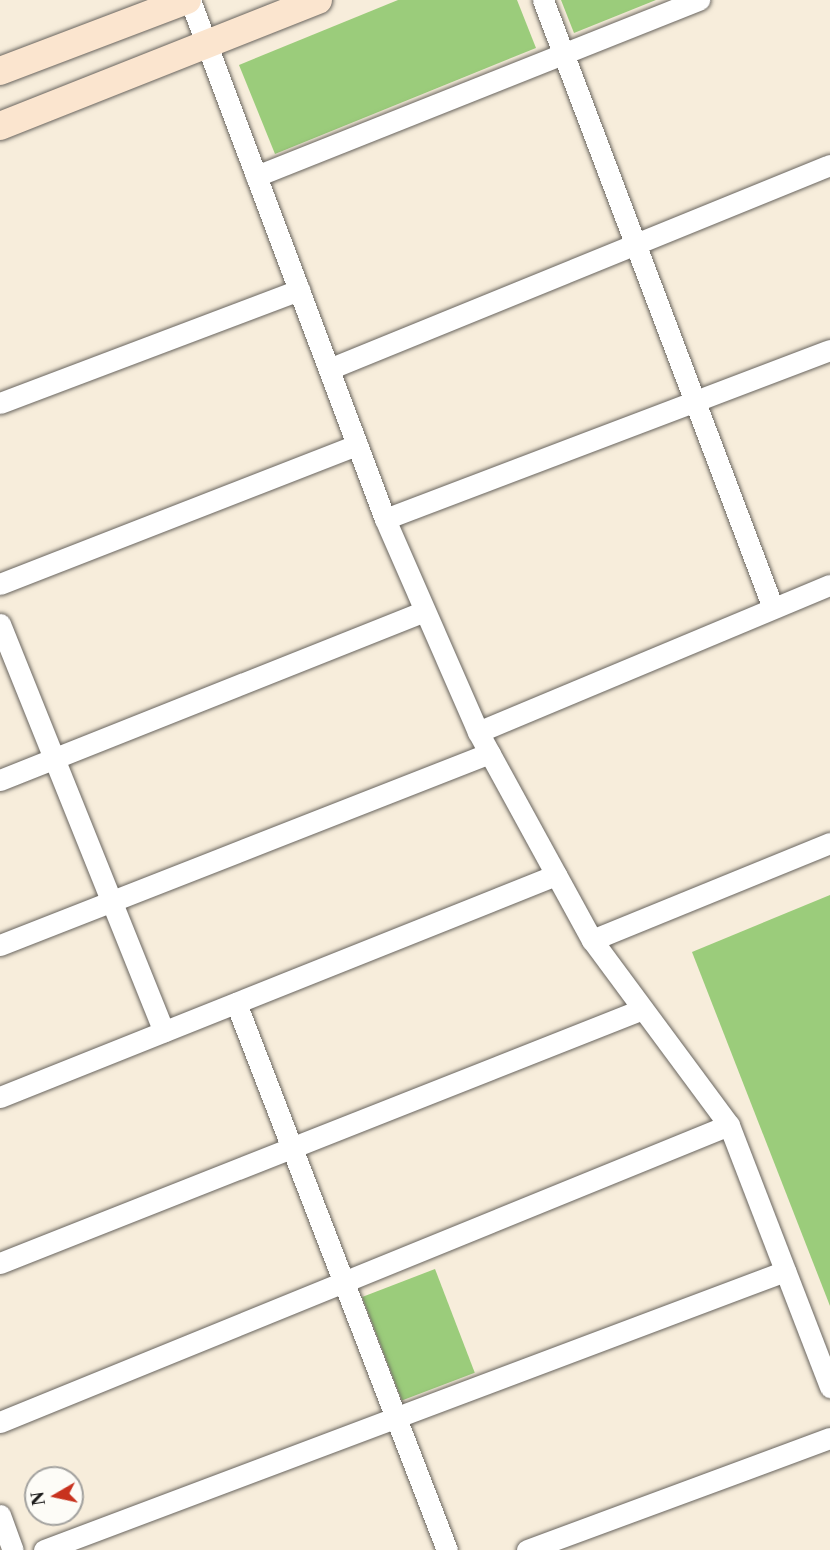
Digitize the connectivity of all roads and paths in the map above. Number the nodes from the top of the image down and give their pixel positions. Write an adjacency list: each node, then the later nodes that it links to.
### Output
1 (188, 0): 5 (street); 7 (main road)
2 (318, 0): 5 (main road)
3 (543, 0): 6 (street)
4 (699, 0): 6 (street)
5 (207, 44): 8 (main road); 10 (street)
6 (563, 52): 10 (street); 11 (street)
7 (0, 71)
8 (0, 126)
9 (830, 165): 11 (street)
10 (256, 176): 12 (street)
11 (635, 244): 14 (street); 15 (street)
12 (299, 290): 14 (street); 16 (street)
13 (830, 350): 15 (street)
14 (329, 369): 17 (street)
15 (695, 401): 18 (street); 21 (street)
16 (0, 403)
17 (357, 445): 18 (street); 19 (street)
18 (385, 519): 22 (street)
19 (0, 584)
20 (830, 585): 21 (street)
21 (773, 608): 24 (street)
22 (425, 611): 24 (street); 26 (street)
23 (0, 624): 26 (street)
24 (478, 732): 25 (street)
25 (490, 753): 29 (street); 30 (street)
26 (54, 758): 27 (street); 30 (street)
27 (0, 780)
28 (830, 843): 31 (street)
29 (556, 875): 31 (street); 33 (street)
30 (112, 901): 32 (street); 35 (street)
31 (592, 940): 34 (street)
32 (0, 945)
33 (236, 1003): 35 (street); 38 (street)
34 (643, 1009): 37 (street); 38 (street)
35 (164, 1031): 36 (street)
36 (0, 1097)
37 (729, 1125): 40 (street); 41 (street)
38 (292, 1148): 39 (street); 41 (street)
39 (0, 1263)
40 (785, 1270): 42 (street); 43 (street)
41 (344, 1282): 43 (street); 44 (street)
42 (830, 1387)
43 (395, 1416): 48 (street); 49 (street)
44 (0, 1422)
45 (830, 1438): 50 (street)
46 (0, 1515): 47 (street)
47 (13, 1550)
48 (44, 1550)
49 (447, 1550)
50 (527, 1550)

